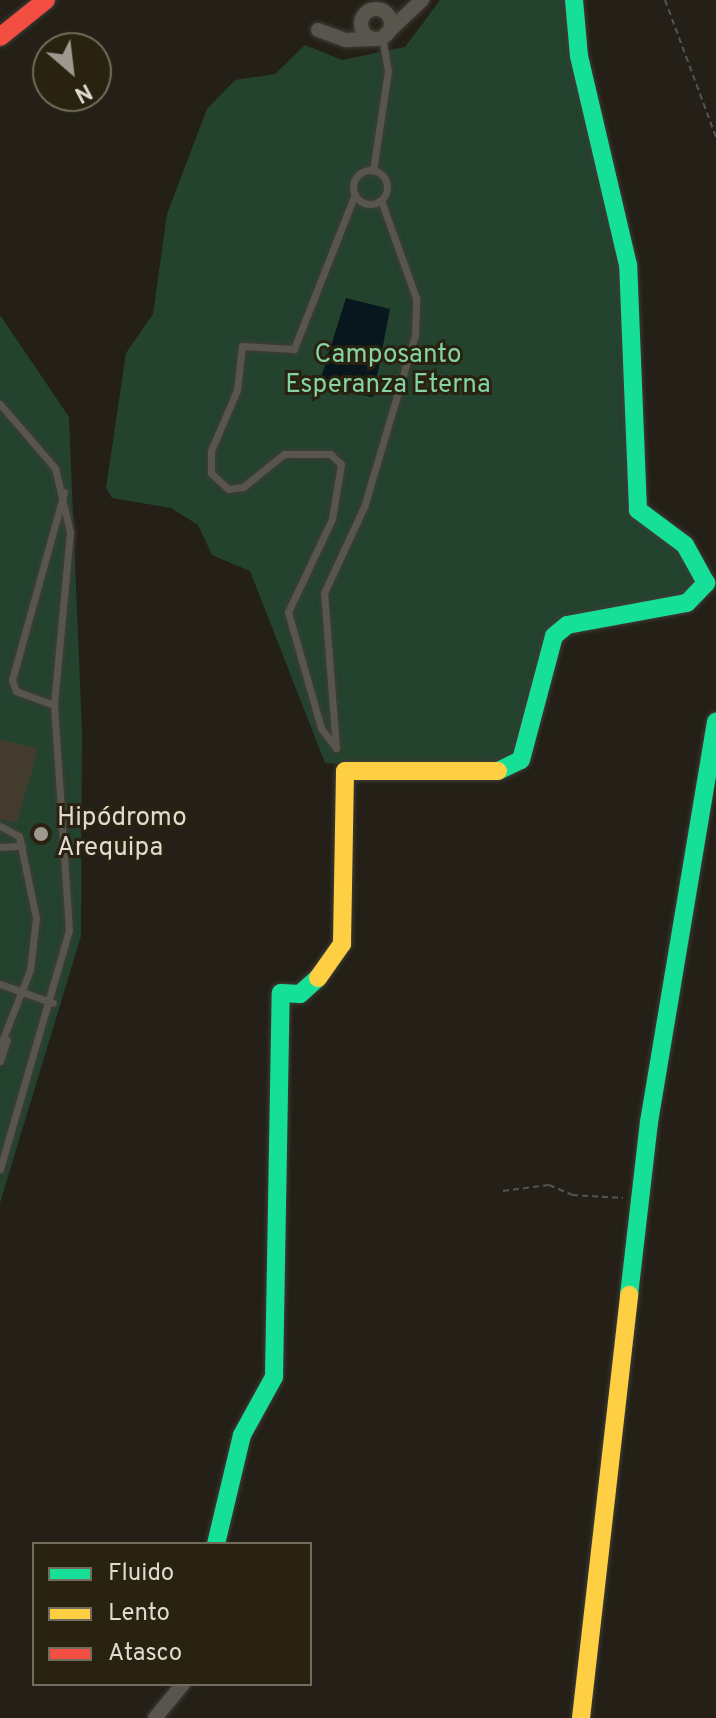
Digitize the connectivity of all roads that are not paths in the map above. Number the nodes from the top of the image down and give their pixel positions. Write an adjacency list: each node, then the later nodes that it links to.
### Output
1 (46, 0): 6 (street)
2 (422, 0): 7 (street)
3 (574, 0): 25 (street)
4 (363, 6): 7 (street); 7 (street)
5 (318, 30): 7 (street)
6 (0, 37)
7 (381, 37): 8 (lane)
8 (373, 171): 9 (lane); 10 (lane)
9 (355, 194): 10 (lane); 10 (lane)
10 (381, 200)
11 (0, 404): 12 (lane)
12 (65, 489): 13 (lane); 13 (lane)
13 (54, 705): 20 (lane)
14 (716, 722): 28 (street)
15 (0, 826): 16 (lane)
16 (22, 846): 17 (lane); 19 (lane)
17 (0, 847)
18 (0, 984): 19 (lane)
19 (20, 992): 20 (lane); 21 (lane)
20 (53, 1003): 24 (lane)
21 (8, 1037): 22 (lane); 23 (lane)
22 (0, 1046)
23 (0, 1061)
24 (0, 1169)
25 (216, 1542)
26 (181, 1686): 27 (street)
27 (155, 1718)
28 (581, 1718)

